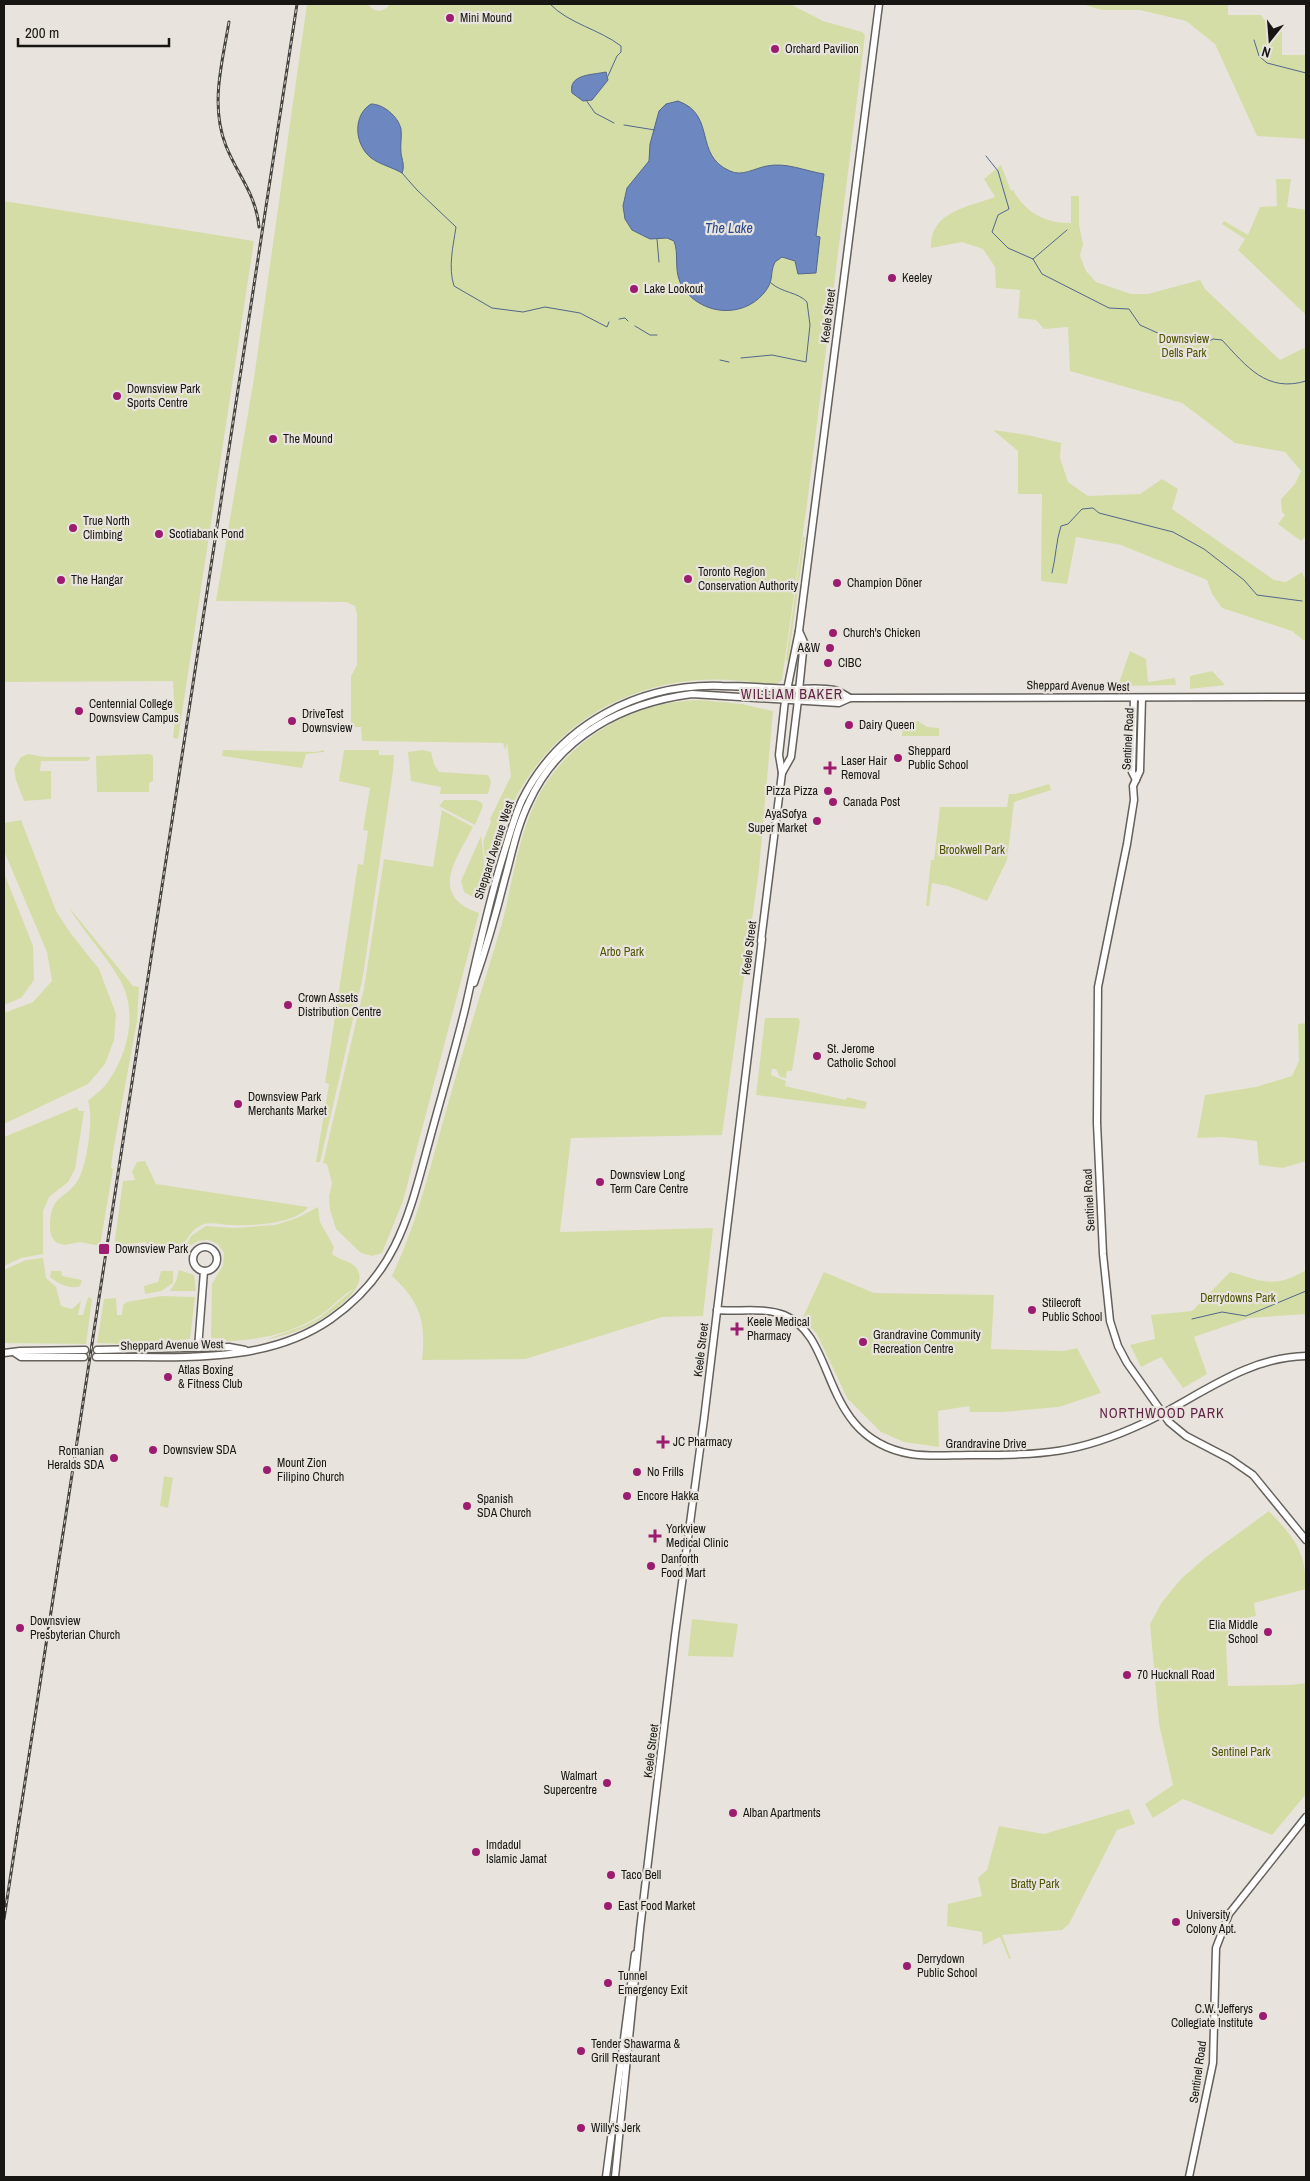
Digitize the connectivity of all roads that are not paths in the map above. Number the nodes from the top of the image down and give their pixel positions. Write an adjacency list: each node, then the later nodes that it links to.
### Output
1 (879, 4): 2 (main road, Keele Street)
2 (799, 631): 3 (main road, Keele Street); 4 (main road, Keele Street)
3 (788, 689): 4 (main road, Sheppard Avenue West); 9 (main road, Keele Street); 13 (main road, Sheppard Avenue West)
4 (800, 689): 6 (main road, Sheppard Avenue West); 10 (main road, Keele Street)
5 (1306, 697): 8 (main road, Sheppard Avenue West)
6 (850, 698): 7 (main road, Sheppard Avenue West); 10 (main road, Sheppard Avenue West)
7 (1134, 698): 8 (main road, Sheppard Avenue West); 12 (main road, Sentinel Road)
8 (1142, 698): 12 (main road, Sentinel Road)
9 (785, 700): 10 (main road, Sheppard Avenue West); 11 (main road, Keele Street); 13 (main road, Sheppard Avenue West)
10 (798, 700): 11 (main road, Keele Street)
11 (782, 773): 15 (main road, Keele Street)
12 (1136, 780): 21 (main road, Sentinel Road)
13 (465, 1008): 17 (main road, Sheppard Avenue West)
14 (204, 1271): 16 (main road)
15 (717, 1310): 21 (main road, Grandravine Drive); 24 (main road, Keele Street)
16 (198, 1348): 17 (main road, Sheppard Avenue West); 17 (main road, Sheppard Avenue West)
17 (248, 1350)
18 (4, 1353): 19 (main road)
19 (84, 1353)
20 (1306, 1356): 21 (main road, Grandravine Drive)
21 (1162, 1413): 22 (main road, Sentinel Road)
22 (1306, 1540)
23 (1306, 1817): 27 (main road, Sentinel Road)
24 (640, 1929): 25 (main road, Keele Street); 26 (main road, Keele Street)
25 (606, 2177)
26 (615, 2177)
27 (1189, 2177)

